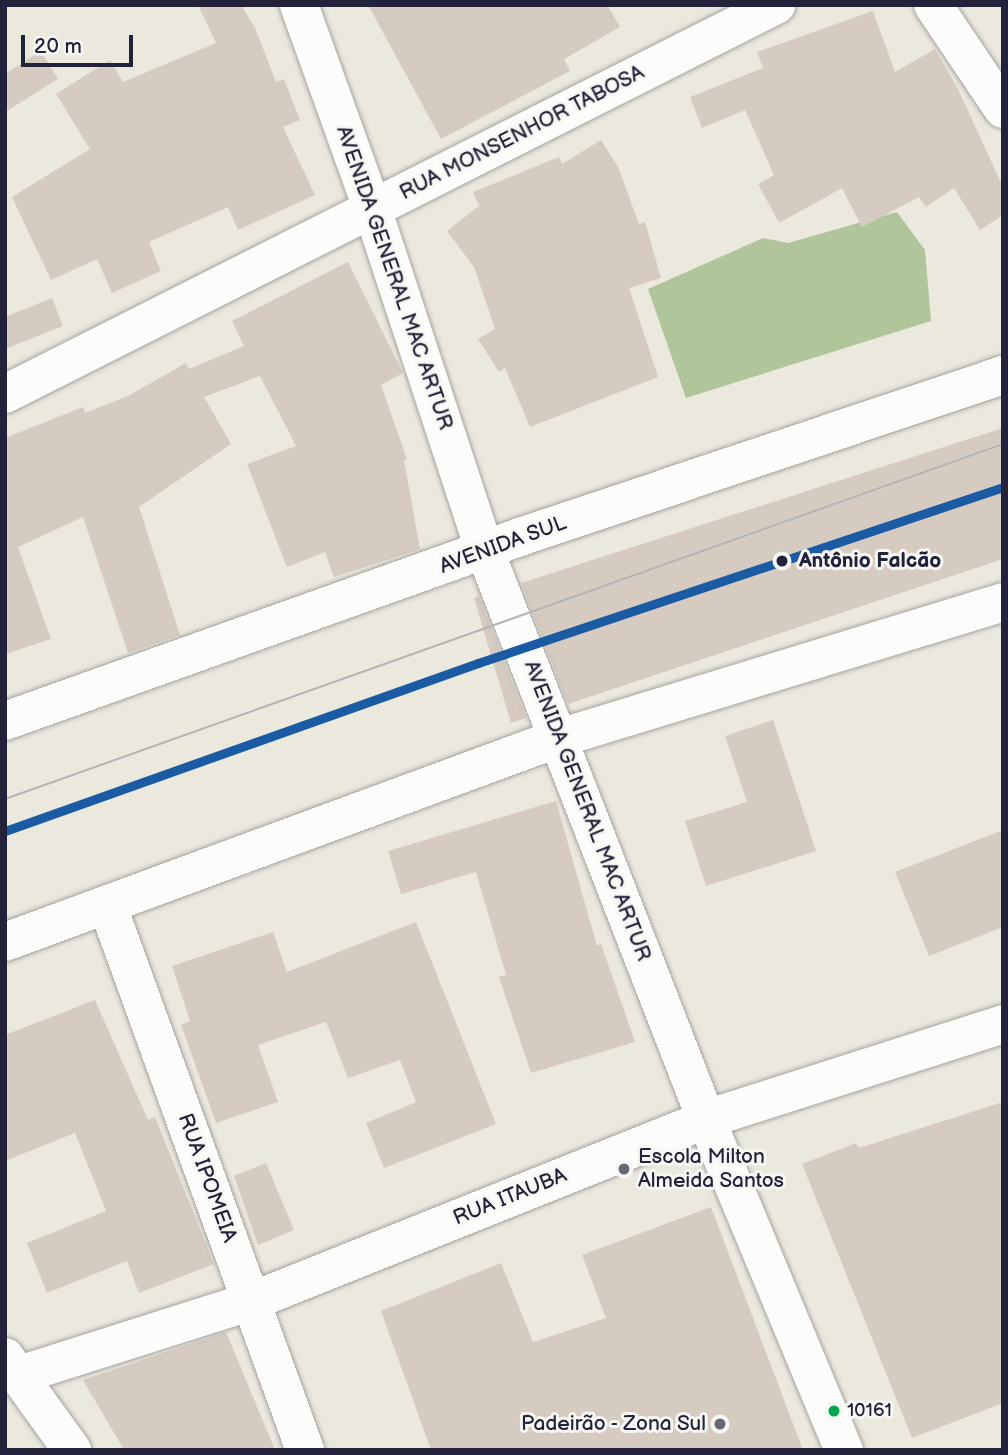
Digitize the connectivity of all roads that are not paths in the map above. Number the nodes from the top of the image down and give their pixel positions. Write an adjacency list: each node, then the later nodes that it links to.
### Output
1 (299, 5): 5 (street, AVENIDA GENERAL MAC ARTUR)
2 (776, 5): 5 (street, RUA MONSENHOR TABOSA)
3 (933, 5): 4 (street)
4 (1003, 109)
5 (372, 208): 7 (street, RUA MONSENHOR TABOSA); 8 (street, AVENIDA GENERAL MAC ARTUR)
6 (1003, 375): 8 (street, AVENIDA SUL)
7 (5, 394)
8 (485, 551): 10 (street, AVENIDA SUL); 11 (street, AVENIDA GENERAL MAC ARTUR)
9 (1003, 601): 11 (street)
10 (5, 721)
11 (559, 738): 12 (street); 15 (street, AVENIDA GENERAL MAC ARTUR)
12 (107, 908): 13 (street); 16 (street, RUA IPOMEIA)
13 (5, 942)
14 (1003, 1024): 15 (street, RUA ITAUBA)
15 (706, 1119): 16 (street, RUA ITAUBA); 20 (street, AVENIDA GENERAL MAC ARTUR)
16 (251, 1301): 17 (street, RUA ITAUBA); 19 (street, RUA IPOMEIA)
17 (12, 1366): 18 (street)
18 (72, 1450)
19 (304, 1450)
20 (844, 1450)

